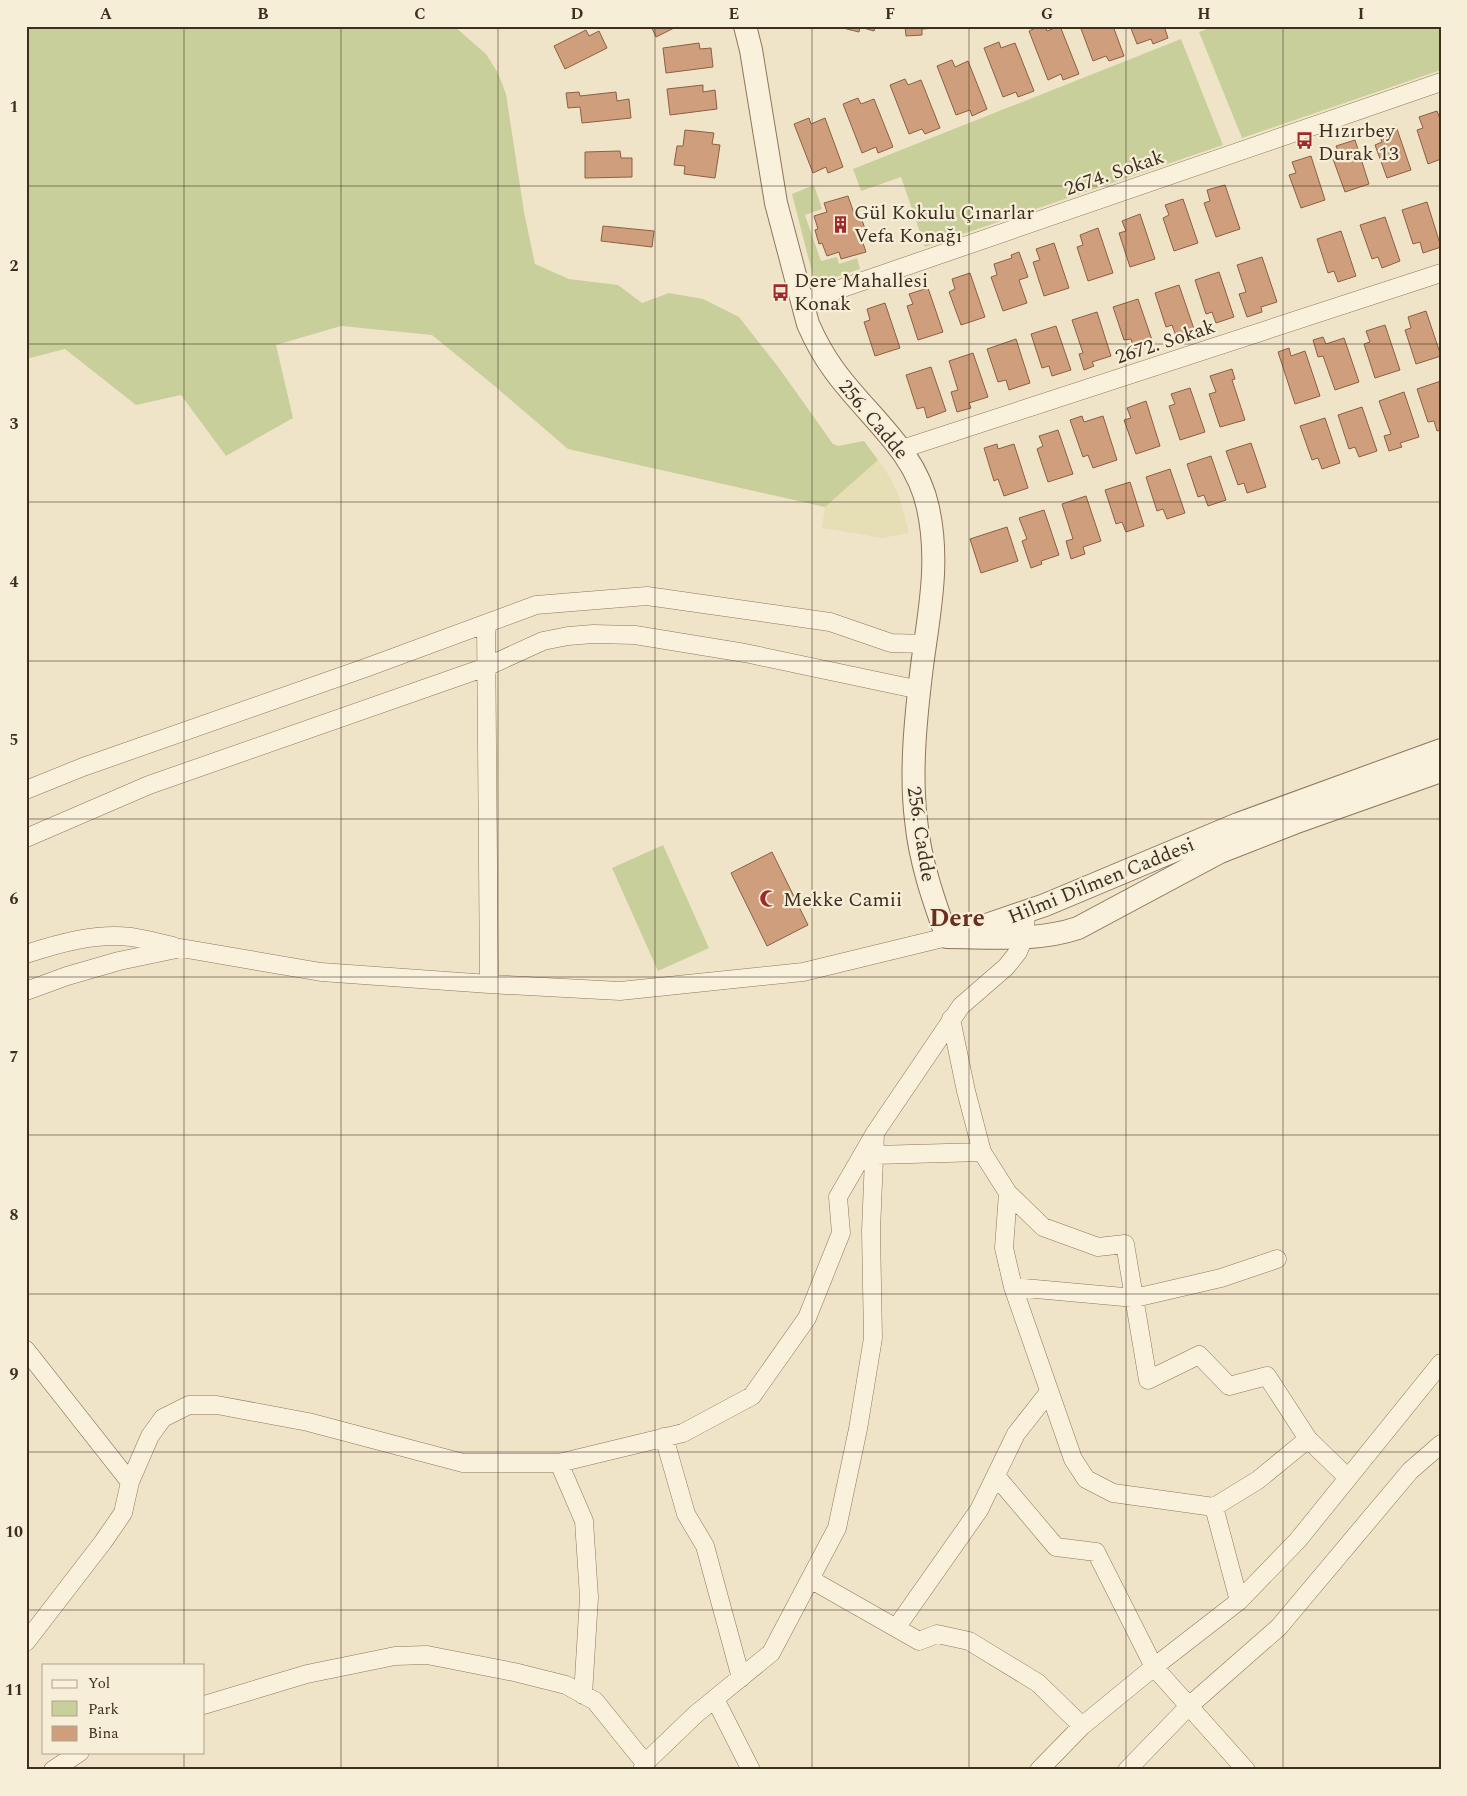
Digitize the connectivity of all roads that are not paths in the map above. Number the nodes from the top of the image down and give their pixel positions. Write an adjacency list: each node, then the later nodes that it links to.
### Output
1 (745, 26): 4 (street, 256. Cadde)
2 (1441, 82): 4 (street, 2674. Sokak)
3 (1441, 273): 5 (street, 2672. Sokak)
4 (802, 302): 5 (street, 256. Cadde)
5 (902, 449): 7 (street, 256. Cadde)
6 (486, 624): 7 (street); 8 (street); 12 (street)
7 (926, 644): 9 (street, 256. Cadde)
8 (486, 667): 9 (street); 13 (street); 20 (street)
9 (920, 690): 17 (street, 256. Cadde)
10 (1441, 750): 14 (street, Hilmi Dilmen Caddesi)
11 (1441, 770): 14 (street, Hilmi Dilmen Caddesi)
12 (26, 790)
13 (26, 838)
14 (1203, 849): 15 (street, Hilmi Dilmen Caddesi); 16 (street, Hilmi Dilmen Caddesi)
15 (1026, 912): 16 (street); 17 (street, Hilmi Dilmen Caddesi)
16 (1024, 936): 17 (street, Hilmi Dilmen Caddesi); 22 (street)
17 (947, 937): 20 (street)
18 (181, 948): 19 (street); 20 (street); 21 (street)
19 (26, 954)
20 (489, 984)
21 (26, 991)
22 (951, 1019): 23 (street); 24 (street)
23 (875, 1133): 25 (street); 33 (street)
24 (982, 1152): 25 (street); 26 (street)
25 (875, 1155): 41 (street)
26 (1008, 1192): 28 (street); 29 (street)
27 (1277, 1259): 29 (street)
28 (1013, 1286): 29 (street); 32 (street)
29 (1134, 1298): 34 (street)
30 (26, 1350): 39 (street)
31 (1441, 1363): 38 (street)
32 (1049, 1392): 37 (street); 40 (street)
33 (664, 1437): 36 (street); 46 (street)
34 (1308, 1439): 38 (street); 40 (street)
35 (1441, 1444): 50 (street)
36 (559, 1463): 39 (street); 47 (street)
37 (996, 1476): 43 (street); 45 (street)
38 (1348, 1478): 42 (street)
39 (130, 1482): 44 (street)
40 (1214, 1507): 42 (street)
41 (810, 1579): 43 (street); 46 (street)
42 (1239, 1601): 45 (street)
43 (896, 1628): 51 (street)
44 (26, 1642)
45 (1154, 1667): 50 (street); 51 (street)
46 (740, 1678): 48 (street)
47 (583, 1695): 49 (street); 53 (street)
48 (714, 1700): 53 (street); 55 (street)
49 (205, 1705)
50 (1189, 1706): 57 (street); 58 (street)
51 (1082, 1726): 56 (street)
52 (77, 1754): 54 (street)
53 (643, 1766)
54 (53, 1770)
55 (751, 1770)
56 (1039, 1770)
57 (1127, 1770)
58 (1246, 1770)

